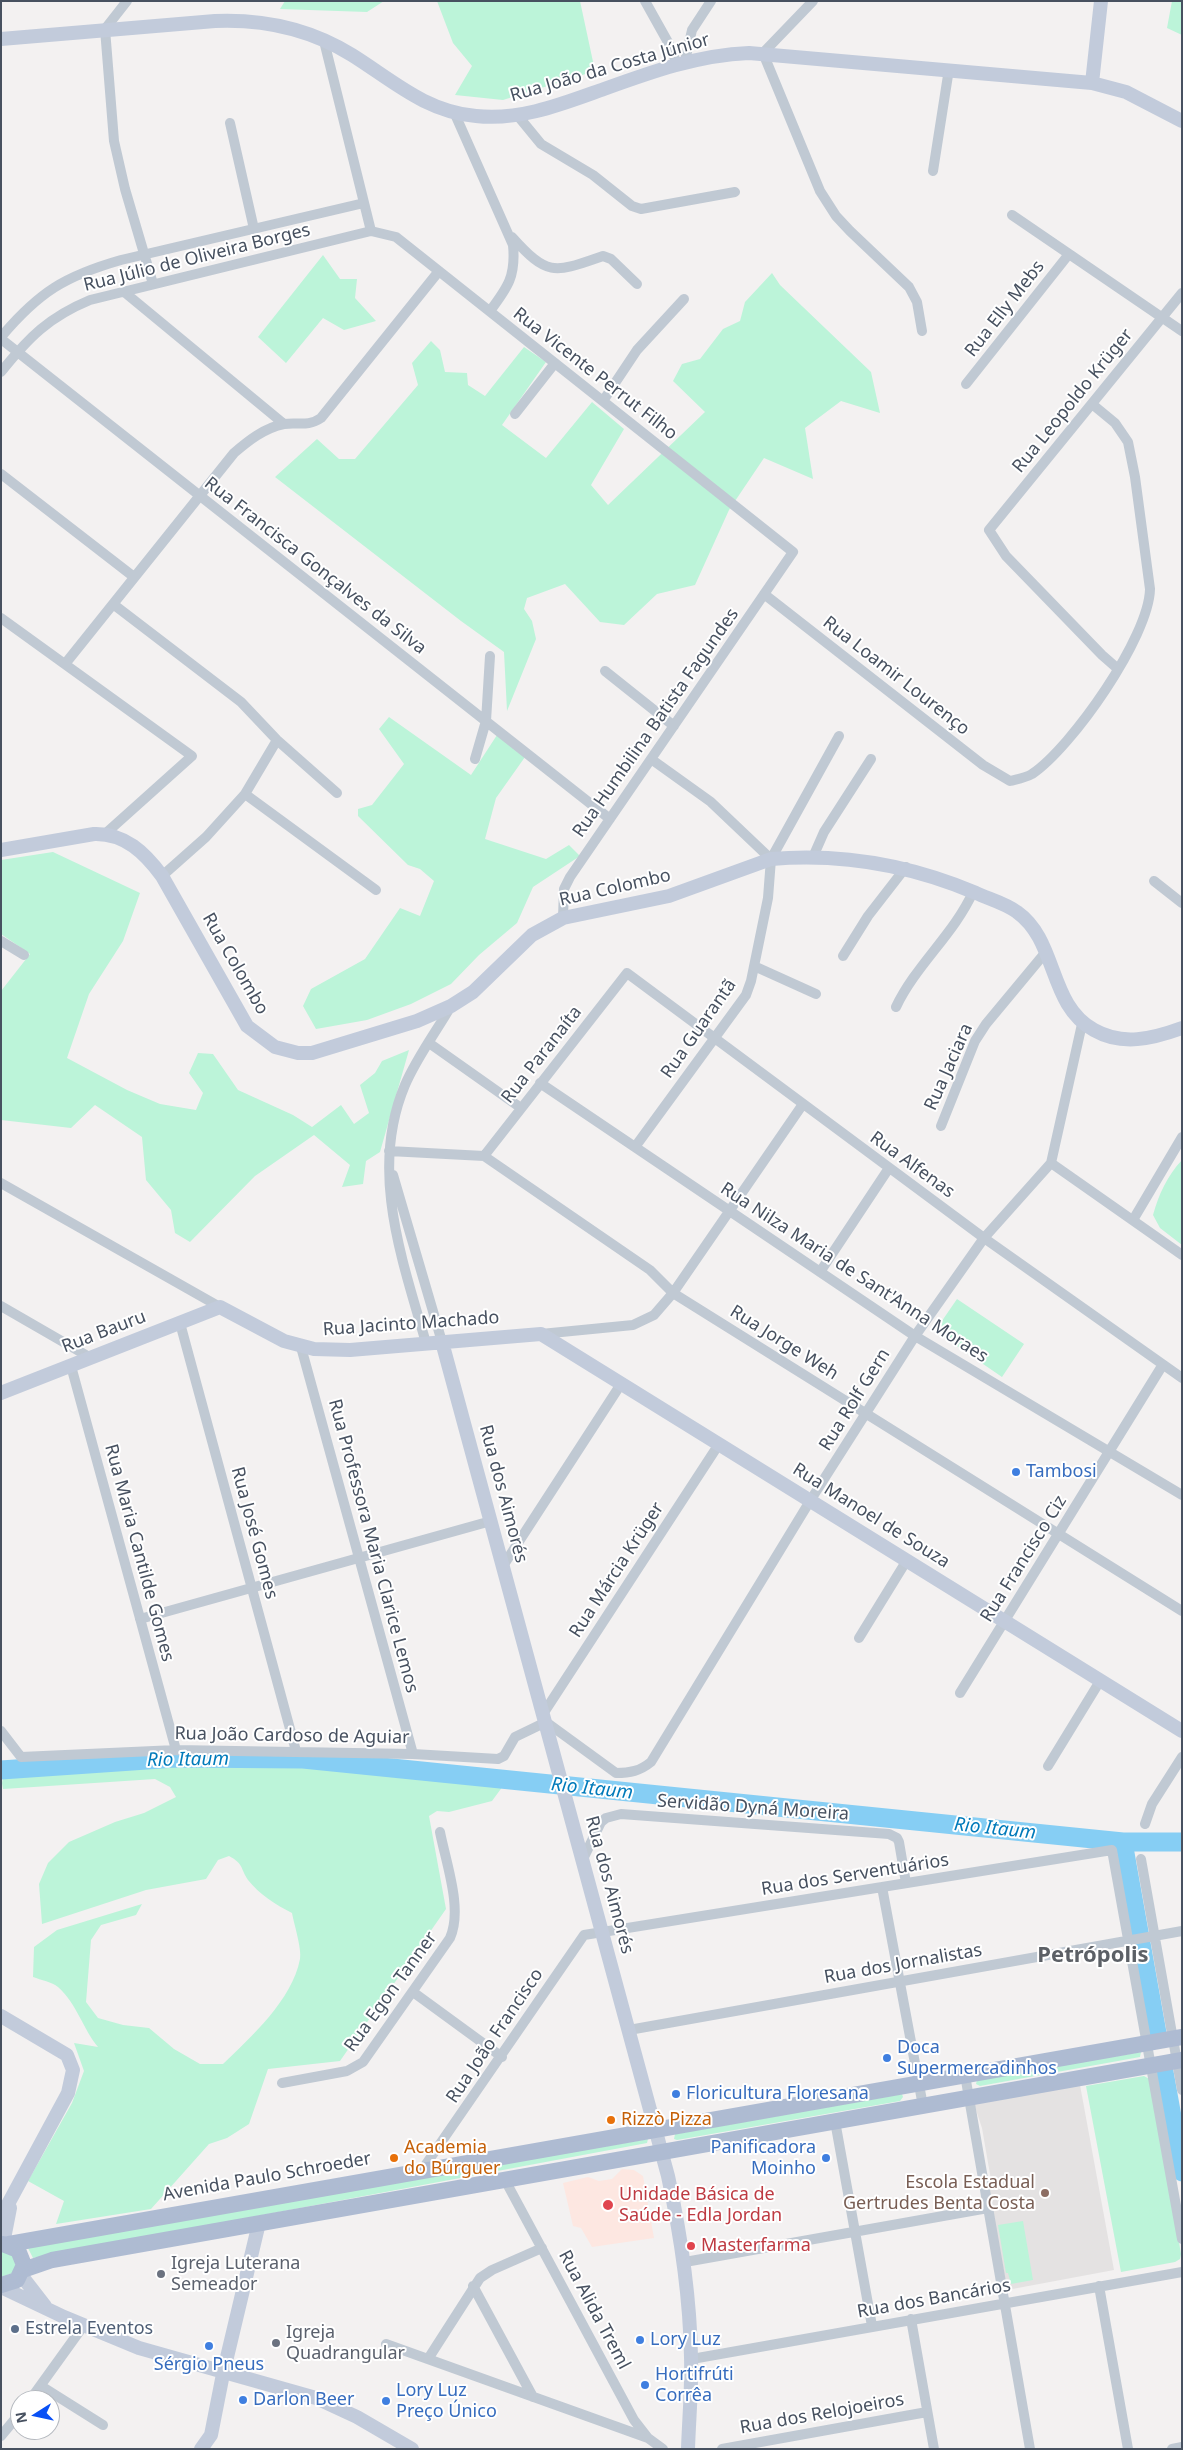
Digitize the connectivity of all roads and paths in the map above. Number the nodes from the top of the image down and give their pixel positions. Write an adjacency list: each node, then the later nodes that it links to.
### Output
1 (127, 1): 6 (street)
2 (646, 1): 10 (street)
3 (711, 1): 10 (street)
4 (814, 1): 9 (street)
5 (1100, 1): 12 (street)
6 (105, 29): 7 (street, Rua João da Costa Júnior); 8 (street, Rua João da Costa Júnior); 24 (street)
7 (1, 39)
8 (324, 41): 13 (street, Rua João da Costa Júnior); 19 (street)
9 (763, 53): 10 (street, Rua João da Costa Júnior); 11 (street, Rua João da Costa Júnior); 34 (street)
10 (681, 63): 14 (street, Rua João da Costa Júnior)
11 (950, 69): 12 (street, Rua João da Costa Júnior); 17 (street)
12 (1092, 83): 15 (street, Rua João da Costa Júnior)
13 (454, 112): 14 (street, Rua João da Costa Júnior); 23 (street)
14 (518, 116): 18 (street)
15 (1182, 122)
16 (230, 123): 21 (street)
17 (933, 171)
18 (735, 192)
19 (364, 203): 21 (street, Rua Júlio de Oliveira Borges); 22 (street)
20 (1012, 214): 25 (street)
21 (254, 228): 24 (street, Rua Júlio de Oliveira Borges)
22 (371, 231): 26 (street, Rua Vicente Perrut Filho); 27 (street, Rua Júlio de Oliveira Borges)
23 (511, 237): 28 (street); 32 (street)
24 (144, 254): 27 (street); 36 (street, Rua Júlio de Oliveira Borges)
25 (1069, 254): 33 (street); 40 (street, Rua Elly Mebs)
26 (439, 271): 32 (street, Rua Vicente Perrut Filho); 44 (street)
27 (152, 284): 29 (street, Rua Júlio de Oliveira Borges)
28 (637, 284)
29 (123, 291): 37 (street, Rua Júlio de Oliveira Borges); 44 (street)
30 (1182, 293): 33 (street, Rua Leopoldo Krüger)
31 (684, 299): 41 (street)
32 (490, 311): 38 (street, Rua Vicente Perrut Filho)
33 (1162, 317): 35 (street); 42 (street, Rua Leopoldo Krüger)
34 (922, 331)
35 (1182, 331)
36 (1, 338): 37 (street, Rua Francisca Gonçalves da Silva)
37 (17, 352): 39 (street, Rua Júlio de Oliveira Borges); 46 (street, Rua Francisca Gonçalves da Silva)
38 (555, 362): 41 (street, Rua Vicente Perrut Filho); 43 (street)
39 (1, 372)
40 (966, 384)
41 (603, 401): 47 (street, Rua Vicente Perrut Filho)
42 (1092, 404): 54 (street); 54 (street, Rua Leopoldo Krüger)
43 (515, 414)
44 (284, 424): 46 (street)
45 (1, 474): 48 (street)
46 (199, 495): 48 (street); 56 (street, Rua Francisca Gonçalves da Silva)
47 (793, 552): 49 (street, Rua Humbilina Batista Fagundes)
48 (134, 577): 50 (street)
49 (764, 594): 54 (street, Rua Loamir Lourenço); 57 (street, Rua Humbilina Batista Fagundes)
50 (113, 604): 53 (street); 59 (street)
51 (1, 618): 53 (street)
52 (490, 656): 56 (street)
53 (65, 664): 66 (street)
54 (1118, 669)
55 (605, 671): 57 (street)
56 (486, 721): 60 (street); 65 (street, Rua Francisca Gonçalves da Silva)
57 (674, 726): 61 (street, Rua Humbilina Batista Fagundes)
58 (839, 736): 69 (street)
59 (277, 740): 63 (street); 64 (street)
60 (475, 759)
61 (651, 759): 65 (street, Rua Humbilina Batista Fagundes); 69 (street)
62 (871, 759): 68 (street)
63 (336, 793)
64 (246, 794): 71 (street); 73 (street)
65 (610, 819): 76 (street, Rua Humbilina Batista Fagundes)
66 (105, 834): 67 (street, Rua Colombo); 71 (street, Rua Colombo)
67 (1, 850)
68 (813, 857): 69 (street, Rua Colombo); 70 (street, Rua Colombo)
69 (771, 859): 76 (street, Rua Colombo); 81 (street, Rua Guarantã)
70 (906, 868): 74 (street, Rua Colombo); 80 (street)
71 (162, 876): 84 (street, Rua Colombo)
72 (1154, 881): 75 (street)
73 (376, 890)
74 (973, 892): 78 (street, Rua Colombo); 85 (street)
75 (1182, 903)
76 (563, 918): 84 (street, Rua Colombo)
77 (1, 942): 79 (street)
78 (1046, 953): 86 (street, Rua Colombo); 93 (street, Rua Jaciara)
79 (24, 955)
80 (843, 956)
81 (754, 966): 83 (street); 88 (street, Rua Guarantã)
82 (627, 973): 88 (street, Rua Alfenas); 90 (street, Rua Paranaíta)
83 (816, 994)
84 (451, 1006): 89 (street, Rua dos Aimorés)
85 (896, 1007)
86 (1082, 1024): 87 (street, Rua Colombo); 98 (street, Rua Rolf Gern)
87 (1182, 1028)
88 (715, 1039): 91 (street, Rua Alfenas); 95 (street, Rua Guarantã)
89 (429, 1043): 92 (street); 96 (street, Rua dos Aimorés)
90 (540, 1083): 92 (street, Rua Paranaíta); 95 (street, Rua Nilza Maria de Sant'Anna Moraes)
91 (803, 1104): 100 (street, Rua Alfenas); 102 (street, Rua Jacinto Machado)
92 (521, 1108): 97 (street, Rua Paranaíta)
93 (941, 1126)
94 (1182, 1137): 103 (street)
95 (635, 1147): 102 (street, Rua Nilza Maria de Sant'Anna Moraes)
96 (389, 1151): 97 (street); 99 (street, Rua dos Aimorés)
97 (484, 1156): 107 (street, Rua Jorge Weh)
98 (1051, 1163): 103 (street); 104 (street, Rua Rolf Gern)
99 (390, 1166): 113 (street, Rua dos Aimorés); 114 (street, Rua dos Aimorés)
100 (889, 1168): 104 (street, Rua Alfenas); 106 (street)
101 (1, 1183): 109 (street, Rua Jacinto Machado)
102 (729, 1210): 106 (street, Rua Nilza Maria de Sant'Anna Moraes); 107 (street, Rua Jacinto Machado)
103 (1133, 1220): 105 (street)
104 (984, 1238): 112 (street, Rua Rolf Gern); 118 (street, Rua Alfenas)
105 (1182, 1255)
106 (820, 1272): 112 (street, Rua Nilza Maria de Sant'Anna Moraes)
107 (673, 1293): 111 (street, Rua Jacinto Machado); 122 (street, Rua Jorge Weh)
108 (1, 1306): 116 (street)
109 (220, 1307): 110 (street, Rua Bauru); 115 (street, Rua Jacinto Machado)
110 (180, 1323): 116 (street, Rua Bauru); 132 (street, Rua José Gomes)
111 (541, 1334): 113 (street, Rua Jacinto Machado); 120 (street, Rua Manoel de Souza)
112 (915, 1336): 122 (street, Rua Rolf Gern); 124 (street, Rua Nilza Maria de Sant'Anna Moraes)
113 (442, 1342): 114 (street, Rua Jacinto Machado); 127 (street, Rua dos Aimorés)
114 (426, 1343): 115 (street, Rua Jacinto Machado)
115 (301, 1347): 129 (street, Rua Professora Maria Clarice Lemos)
116 (91, 1358): 117 (street, Rua Bauru)
117 (71, 1366): 121 (street, Rua Bauru); 134 (street, Rua Maria Cantilde Gomes)
118 (1162, 1366): 119 (street, Rua Alfenas); 124 (street, Rua Francisco Ciz)
119 (1182, 1378)
120 (622, 1384): 123 (street, Rua Manoel de Souza); 131 (street)
121 (1, 1393)
122 (866, 1414): 126 (street, Rua Rolf Gern); 128 (street, Rua Jorge Weh)
123 (719, 1444): 126 (street, Rua Manoel de Souza); 139 (street, Rua Márcia Krüger)
124 (1109, 1452): 125 (street, Rua Nilza Maria de Sant'Anna Moraes); 128 (street, Rua Francisco Ciz)
125 (1182, 1495)
126 (810, 1501): 130 (street, Rua Manoel de Souza); 139 (street, Rua Rolf Gern)
127 (491, 1521): 129 (street); 131 (street, Rua dos Aimorés)
128 (1058, 1534): 133 (street, Rua Jorge Weh); 135 (street, Rua Francisco Ciz)
129 (359, 1558): 132 (street); 144 (street, Rua Professora Maria Clarice Lemos)
130 (906, 1560): 135 (street, Rua Manoel de Souza); 136 (street)
131 (503, 1566): 139 (street, Rua dos Aimorés)
132 (252, 1588): 134 (street); 143 (street, Rua José Gomes)
133 (1182, 1611)
134 (140, 1619): 142 (street, Rua Maria Cantilde Gomes)
135 (1004, 1621): 137 (street, Rua Manoel de Souza); 138 (street, Rua Francisco Ciz)
136 (859, 1638)
137 (1100, 1681): 141 (street, Rua Manoel de Souza); 146 (street)
138 (960, 1692)
139 (545, 1718): 144 (street, Rua João Cardoso de Aguiar); 149 (street, Rua dos Aimorés)
140 (1, 1731): 142 (street, Rua João Cardoso de Aguiar)
141 (1182, 1731)
142 (176, 1750): 143 (street, Rua João Cardoso de Aguiar)
143 (296, 1751): 144 (street, Rua João Cardoso de Aguiar)
144 (413, 1754)
145 (1182, 1757): 147 (street)
146 (1048, 1766)
147 (1145, 1824)
148 (440, 1832): 158 (street, Rua Egon Tanner)
149 (583, 1859): 151 (street, Servidão Dyná Moreira); 154 (street, Rua dos Aimorés)
150 (1141, 1859): 155 (street)
151 (906, 1883): 152 (street, Rua dos Serventuários); 156 (street, Rua dos Serventuários)
152 (882, 1887): 154 (street, Rua dos Serventuários); 157 (street)
153 (1182, 1931): 155 (street, Rua dos Jornalistas)
154 (603, 1932): 160 (street, Rua dos Aimorés); 163 (street, Rua João Francisco)
155 (1155, 1936): 156 (street, Rua dos Jornalistas); 161 (street)
156 (1128, 1940): 157 (street, Rua dos Jornalistas); 162 (street)
157 (899, 1981): 160 (street, Rua dos Jornalistas); 168 (street)
158 (412, 1992): 163 (street); 167 (street, Rua Egon Tanner)
159 (1, 2016): 177 (street)
160 (629, 2030): 173 (street, Rua dos Aimorés)
161 (1177, 2038): 162 (main road, Avenida Paulo Schroeder); 164 (street)
162 (1147, 2043): 165 (street); 166 (main road, Avenida Paulo Schroeder)
163 (502, 2057): 175 (street, Rua João Francisco)
164 (1179, 2060): 165 (main road); 169 (street)
165 (1150, 2065): 170 (main road); 182 (street)
166 (965, 2075): 168 (main road, Avenida Paulo Schroeder); 170 (street)
167 (282, 2083)
168 (918, 2083): 171 (street); 173 (main road, Avenida Paulo Schroeder)
169 (1182, 2090)
170 (969, 2097): 171 (main road); 178 (street)
171 (923, 2106): 172 (main road)
172 (836, 2121): 174 (main road); 181 (street)
173 (656, 2129): 174 (street, Rua dos Aimorés); 175 (main road, Avenida Paulo Schroeder)
174 (662, 2152): 176 (main road); 185 (street, Rua dos Aimorés)
175 (422, 2170): 183 (main road, Avenida Paulo Schroeder)
176 (505, 2180): 180 (main road); 184 (street, Rua Alida Treml)
177 (12, 2200): 179 (street); 183 (street)
178 (988, 2208): 181 (street); 191 (street)
179 (1, 2217)
180 (259, 2223): 187 (main road); 199 (street)
181 (855, 2232): 185 (street); 195 (street)
182 (1182, 2239)
183 (4, 2244): 187 (main road)
184 (542, 2248): 189 (street); 207 (street, Rua Alida Treml)
185 (685, 2262): 198 (street, Rua dos Aimorés)
186 (1182, 2272): 190 (street, Rua dos Bancários)
187 (22, 2273): 188 (main road); 192 (street)
188 (1, 2286): 192 (street)
189 (473, 2286): 197 (street); 202 (street)
190 (1098, 2286): 191 (street, Rua dos Bancários); 217 (street)
191 (1004, 2303): 193 (street, Rua dos Bancários); 216 (street)
192 (51, 2311): 194 (street)
193 (911, 2320): 195 (street, Rua dos Bancários); 203 (street)
194 (84, 2325): 199 (street); 200 (street)
195 (872, 2326): 198 (street, Rua dos Bancários)
196 (386, 2344): 197 (street)
197 (428, 2359): 202 (street)
198 (692, 2359): 213 (street, Rua dos Aimorés)
199 (223, 2374): 208 (street); 211 (street)
200 (41, 2386): 201 (street); 205 (street)
201 (38, 2390)
202 (533, 2397): 207 (street)
203 (927, 2412): 214 (street, Rua dos Relojoeiros); 215 (street)
204 (10, 2425): 206 (street)
205 (102, 2425)
206 (1, 2436)
207 (648, 2438): 212 (street, Rua Alida Treml)
208 (210, 2442): 210 (street)
209 (1182, 2447): 218 (street)
210 (201, 2449)
211 (412, 2449)
212 (663, 2449)
213 (688, 2449)
214 (722, 2449)
215 (934, 2449)
216 (1030, 2449)
217 (1128, 2449)
218 (1172, 2449)

